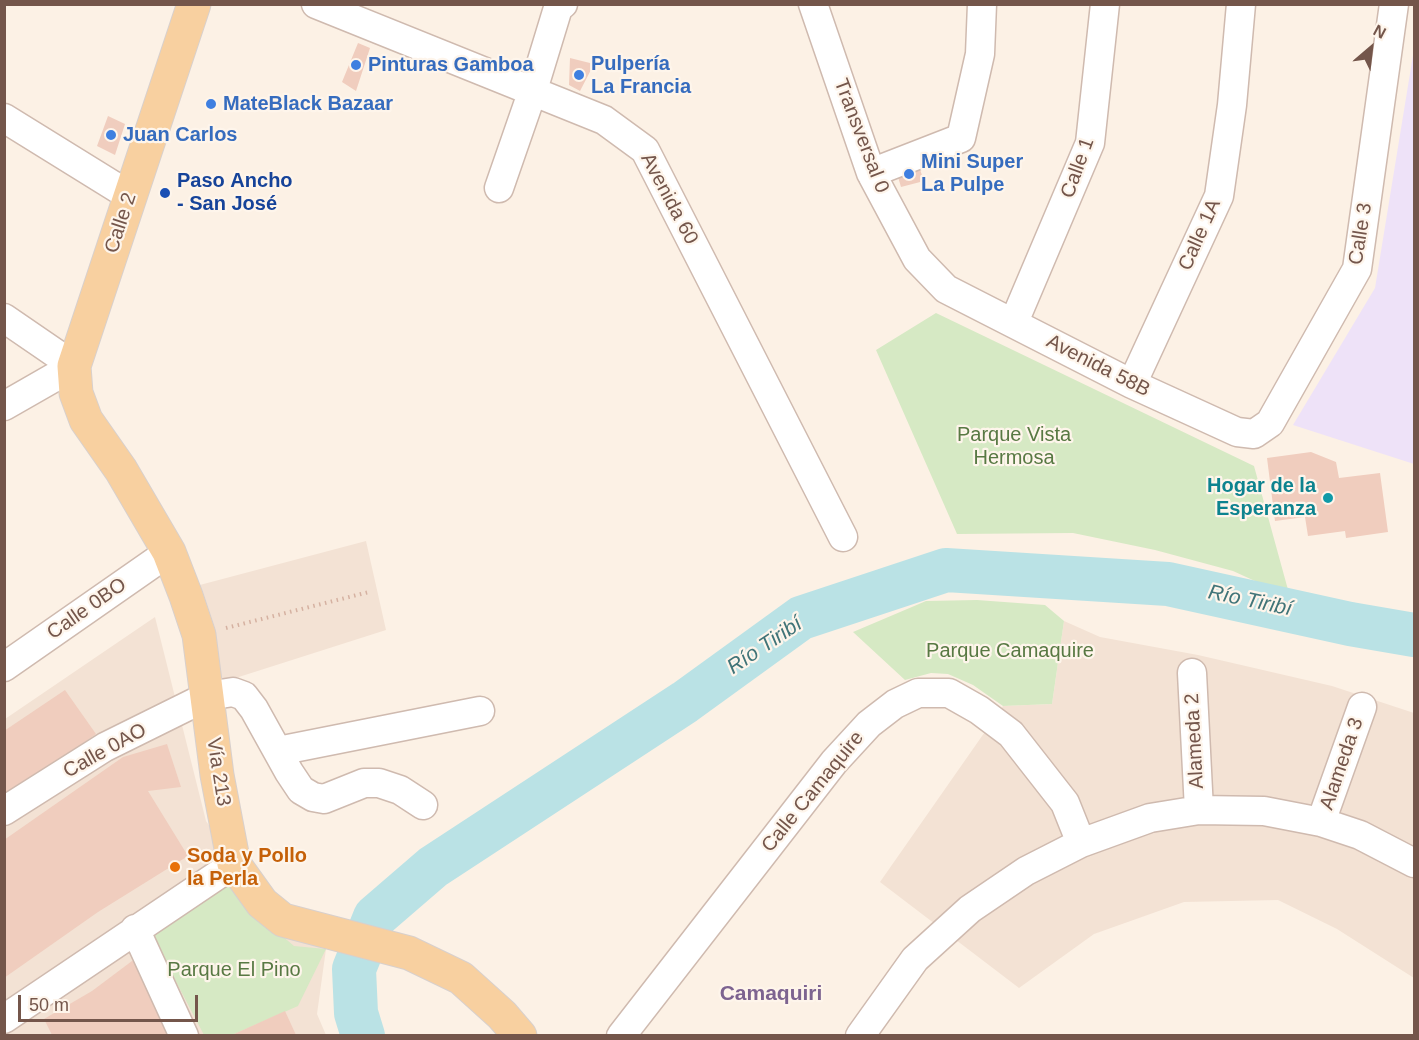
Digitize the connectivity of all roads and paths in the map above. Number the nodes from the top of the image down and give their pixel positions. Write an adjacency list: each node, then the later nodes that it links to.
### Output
1 (194, 4): 13 (main road, Calle 2)
2 (316, 4): 9 (street, Avenida 60)
3 (813, 4): 11 (street, Transversal 0)
4 (982, 4): 11 (street)
5 (1105, 4): 16 (street, Calle 1)
6 (1241, 4): 18 (street, Calle 1A)
7 (1394, 4): 20 (street, Calle 3)
8 (559, 6): 9 (street)
9 (533, 90): 12 (street); 21 (street, Avenida 60)
10 (4, 118): 13 (street)
11 (871, 173): 14 (street, Transversal 0)
12 (499, 188)
13 (130, 196): 17 (main road, Calle 2)
14 (946, 289): 16 (street, Avenida 58B)
15 (4, 318): 17 (street)
16 (1014, 322): 18 (street, Avenida 58B)
17 (74, 366): 19 (street); 22 (main road, Vía 213)
18 (1132, 384): 20 (street, Avenida 58B)
19 (4, 405)
20 (1254, 434)
21 (843, 537)
22 (169, 552): 25 (street, Calle 0BO); 27 (main road, Vía 213)
23 (369, 592): 24 (path)
24 (243, 623)
25 (4, 667)
26 (1192, 673): 32 (street, Alameda 2)
27 (208, 696): 30 (street); 33 (street, Calle 0AO); 37 (main road, Vía 213)
28 (1362, 707): 34 (street, Alameda 3)
29 (480, 711): 30 (street)
30 (278, 751): 31 (street)
31 (423, 805)
32 (1199, 810): 34 (street); 35 (street)
33 (4, 811)
34 (1322, 822): 36 (street)
35 (1081, 843): 42 (street, Calle Camaquire); 43 (street)
36 (1414, 863)
37 (234, 864): 38 (street); 41 (main road, Vía 213)
38 (135, 929): 39 (street); 40 (street)
39 (14, 1022)
40 (184, 1035)
41 (520, 1035)
42 (621, 1035)
43 (860, 1035)

